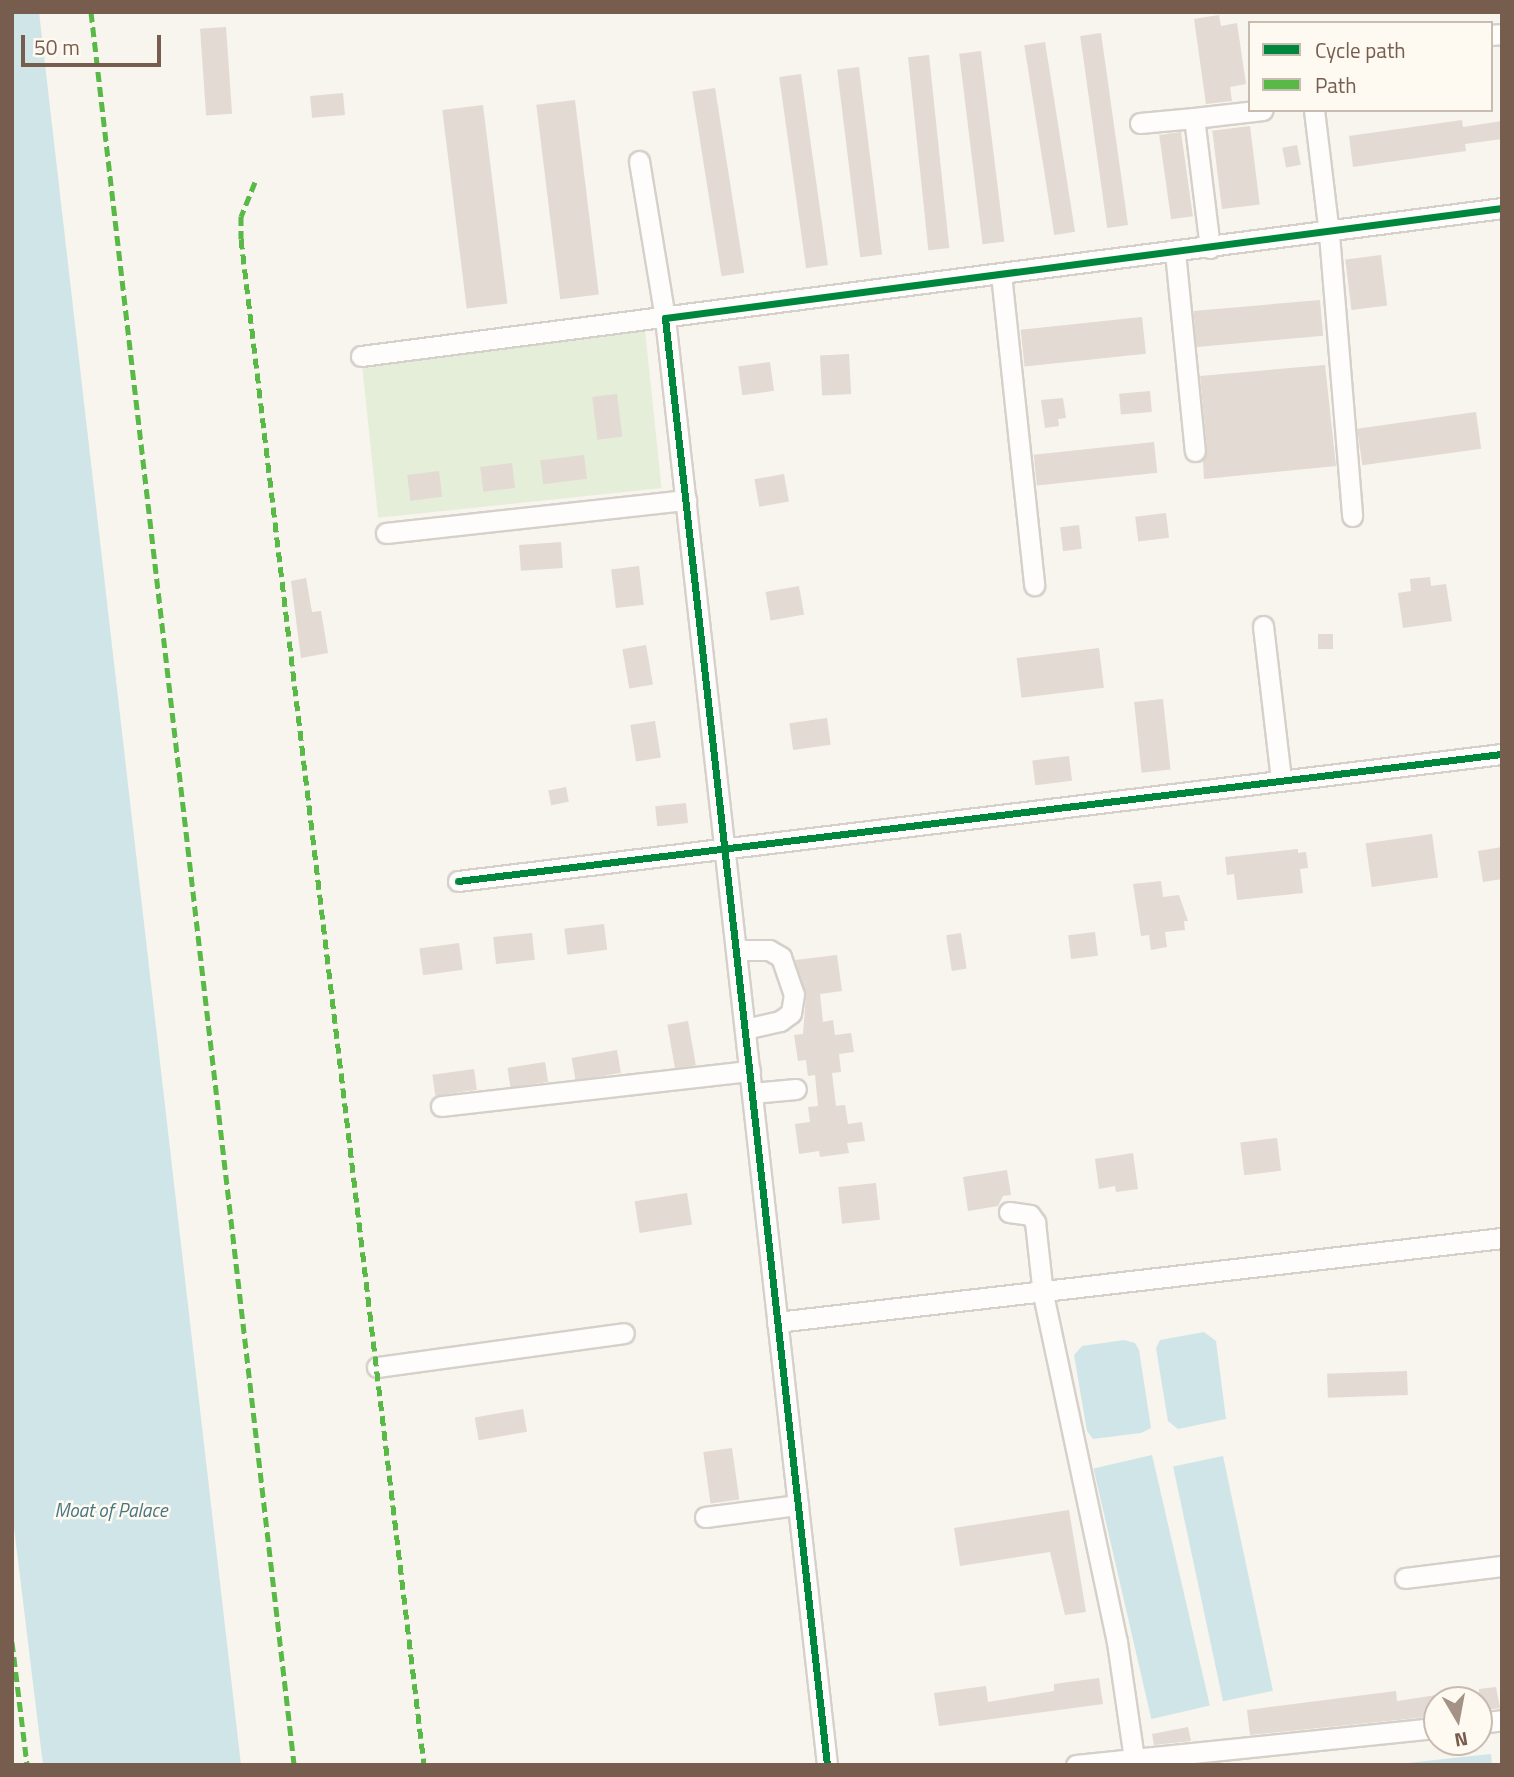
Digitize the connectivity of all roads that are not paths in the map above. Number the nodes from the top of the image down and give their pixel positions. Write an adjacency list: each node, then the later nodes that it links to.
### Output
1 (1248, 112): 3 (street)
2 (1314, 112): 7 (street)
3 (1194, 118): 4 (street); 8 (street)
4 (1140, 124)
5 (639, 161): 11 (street)
6 (1502, 208): 7 (street)
7 (1329, 234): 8 (street); 15 (street)
8 (1210, 248): 9 (street)
9 (1175, 252): 10 (street); 13 (street)
10 (1001, 274): 11 (street); 17 (street)
11 (665, 318): 12 (street); 14 (street)
12 (361, 356)
13 (1195, 451)
14 (686, 500): 16 (street); 21 (street)
15 (1352, 516)
16 (386, 533)
17 (1034, 585)
18 (1263, 626): 20 (street)
19 (1502, 754): 20 (street)
20 (1282, 779): 21 (street)
21 (725, 850): 22 (street); 23 (street)
22 (458, 881)
23 (736, 950): 24 (street); 24 (street)
24 (745, 1029): 25 (street)
25 (750, 1071): 27 (street); 28 (street)
26 (796, 1089): 27 (street)
27 (752, 1093): 32 (street)
28 (441, 1105)
29 (1009, 1212): 31 (street)
30 (1502, 1238): 31 (street)
31 (1043, 1294): 32 (street); 40 (street)
32 (778, 1322): 35 (street)
33 (624, 1333): 34 (street)
34 (377, 1367)
35 (798, 1505): 36 (street); 41 (street)
36 (705, 1517)
37 (1502, 1566): 38 (street)
38 (1405, 1578)
39 (1423, 1729): 40 (street)
40 (1134, 1759): 42 (street)
41 (827, 1765)
42 (1076, 1765)

